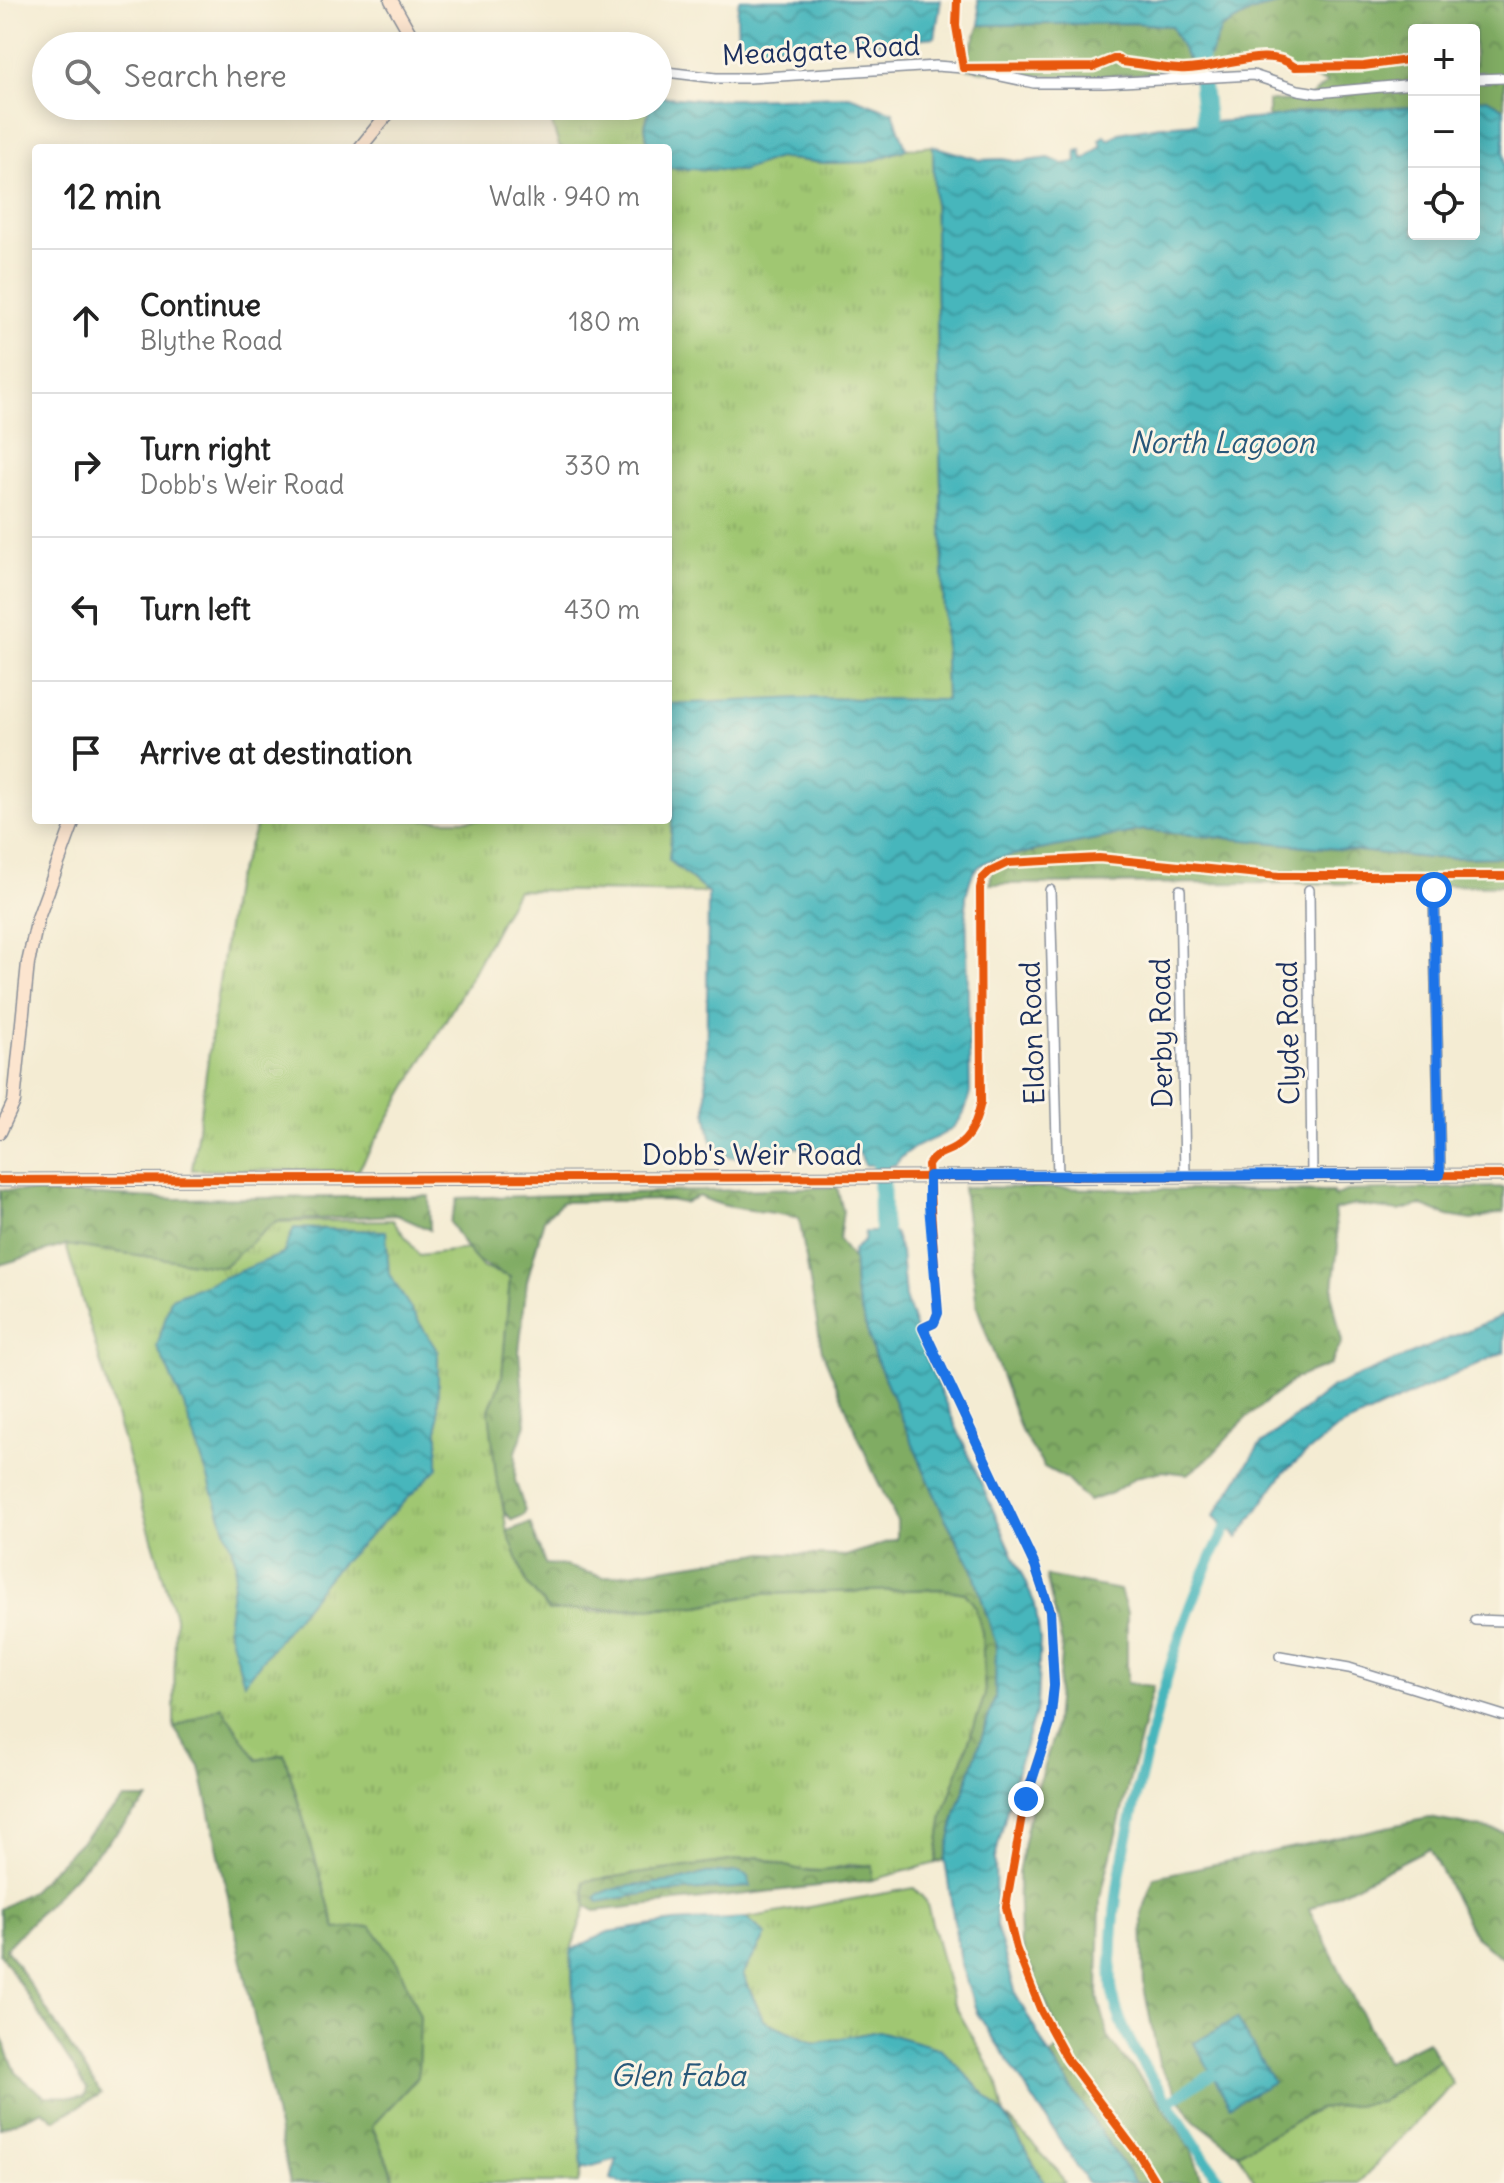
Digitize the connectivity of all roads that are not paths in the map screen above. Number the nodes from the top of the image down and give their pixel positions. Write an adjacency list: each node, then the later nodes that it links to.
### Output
1 (391, 0): 2 (street)
2 (409, 32)
3 (672, 73): 6 (street, Meadgate Road)
4 (1504, 78): 5 (street)
5 (1480, 79)
6 (1408, 85)
7 (383, 120): 8 (street)
8 (363, 144)
9 (73, 824): 14 (street)
10 (1050, 890): 18 (street, Eldon Road)
11 (1180, 890): 19 (street, Derby Road)
12 (1309, 890): 15 (street, Clyde Road)
13 (1434, 890): 16 (street)
14 (0, 1132)
15 (1312, 1175): 16 (street, Dobb's Weir Road); 19 (street, Dobb's Weir Road)
16 (1440, 1175): 17 (street, Dobb's Weir Road)
17 (1504, 1175)
18 (1058, 1176): 19 (street, Dobb's Weir Road); 20 (street, Dobb's Weir Road)
19 (1185, 1176)
20 (0, 1180)
21 (1475, 1620): 22 (street)
22 (1504, 1621)
23 (1280, 1656): 24 (street)
24 (1504, 1716)

